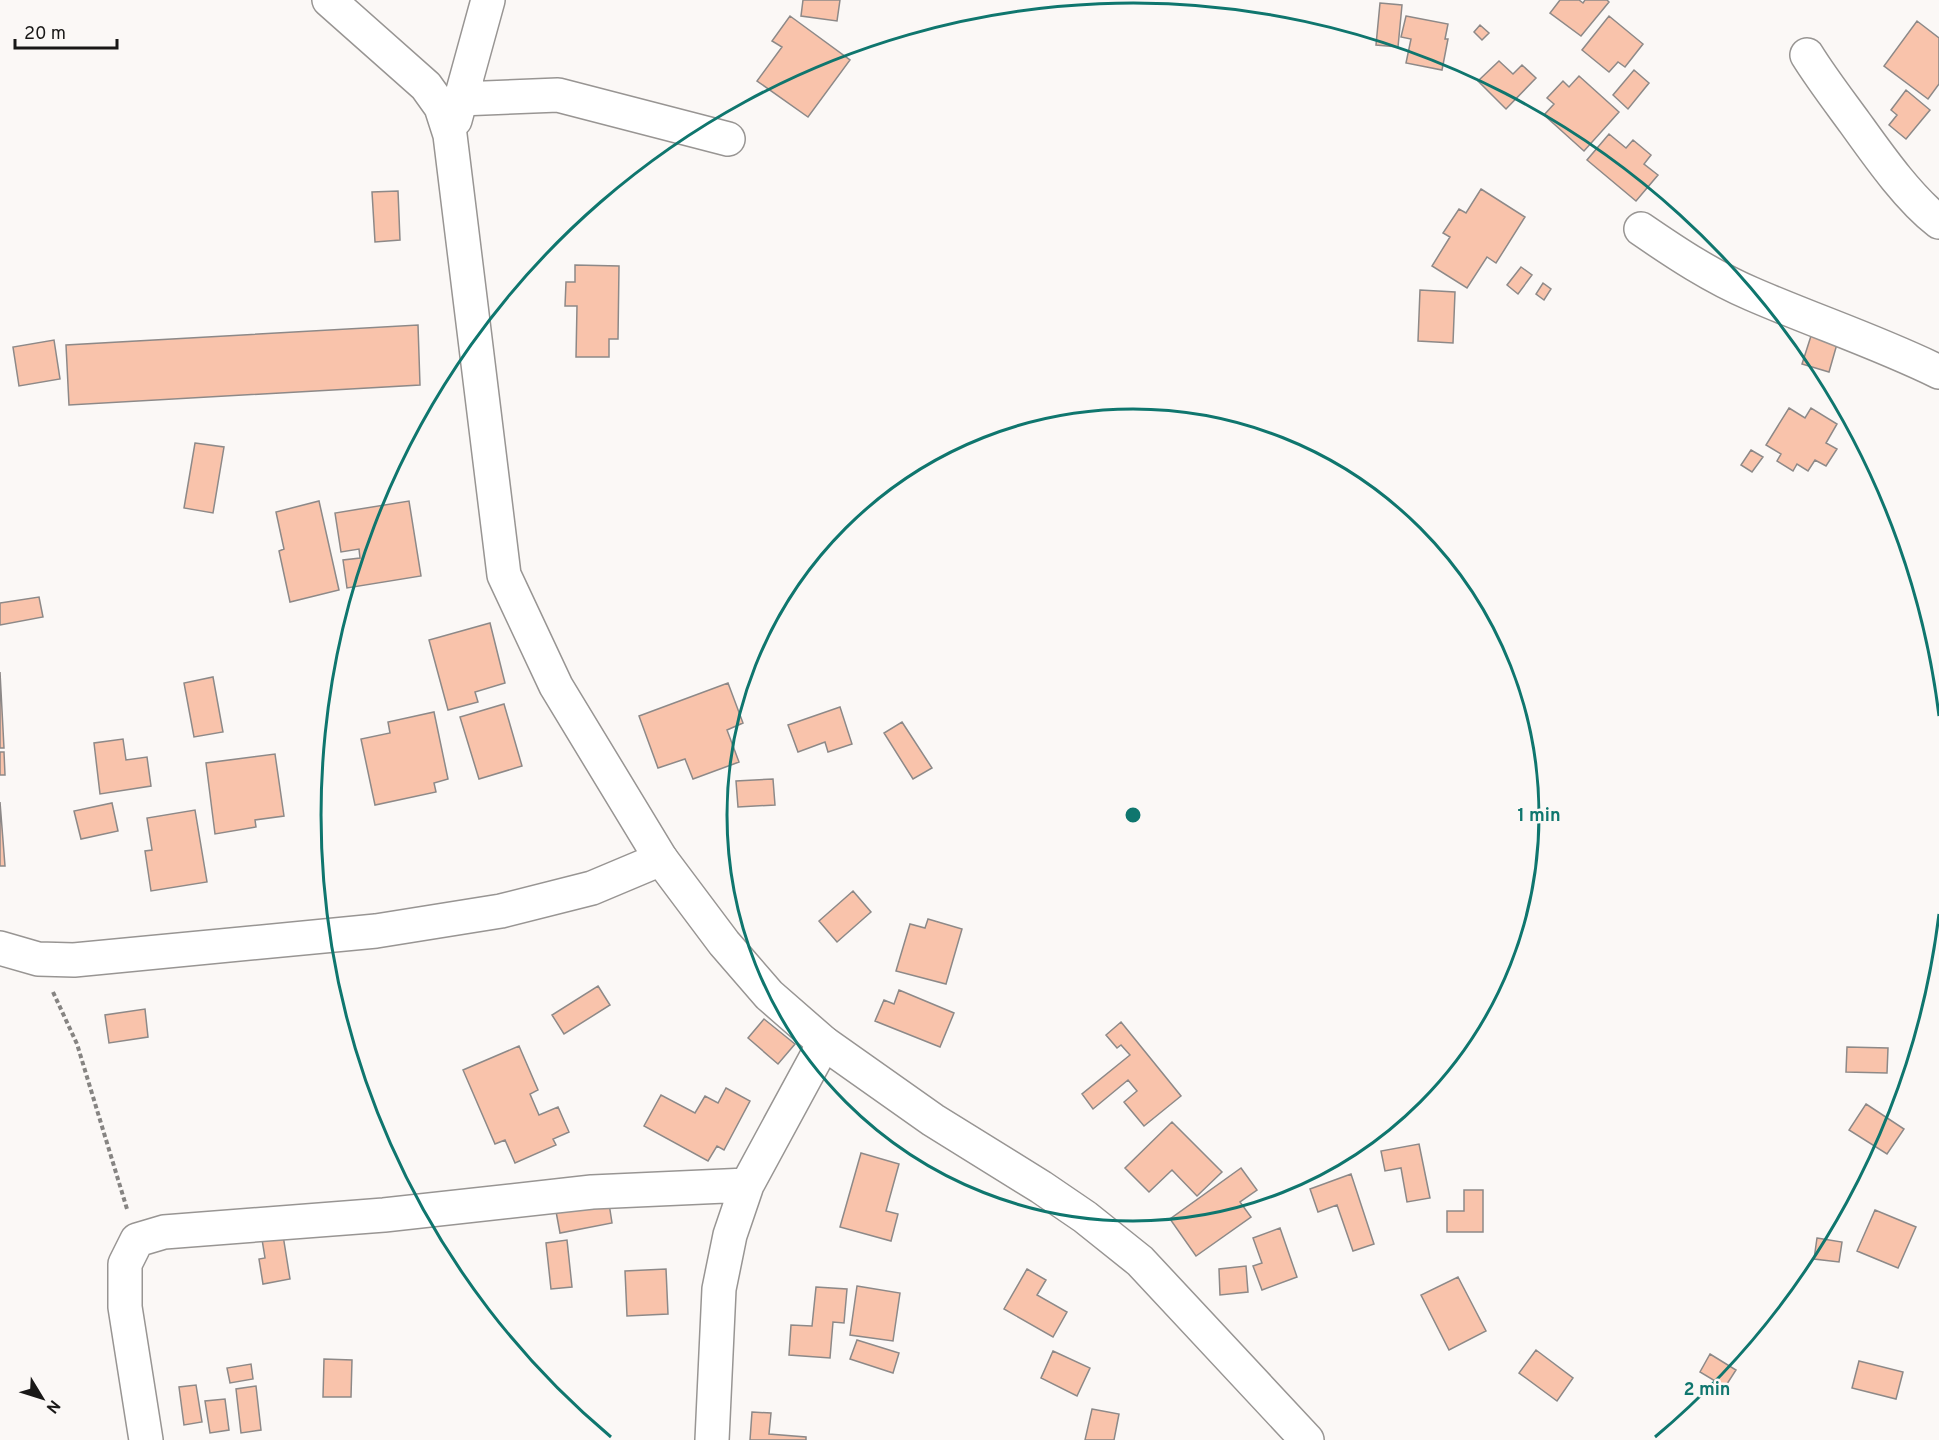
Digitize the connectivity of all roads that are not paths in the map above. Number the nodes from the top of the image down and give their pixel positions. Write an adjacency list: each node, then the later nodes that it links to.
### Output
1 (328, 0): 5 (street)
2 (488, 0): 4 (street)
3 (1807, 55): 7 (street)
4 (460, 99): 5 (street); 6 (street)
5 (450, 135): 10 (street)
6 (728, 139)
7 (1939, 222)
8 (1641, 229): 9 (street)
9 (1939, 372)
10 (661, 859): 11 (street); 12 (street)
11 (0, 948)
12 (824, 1043): 13 (street); 16 (street)
13 (747, 1185): 14 (street); 15 (street)
14 (146, 1440)
15 (712, 1440)
16 (1307, 1440)

